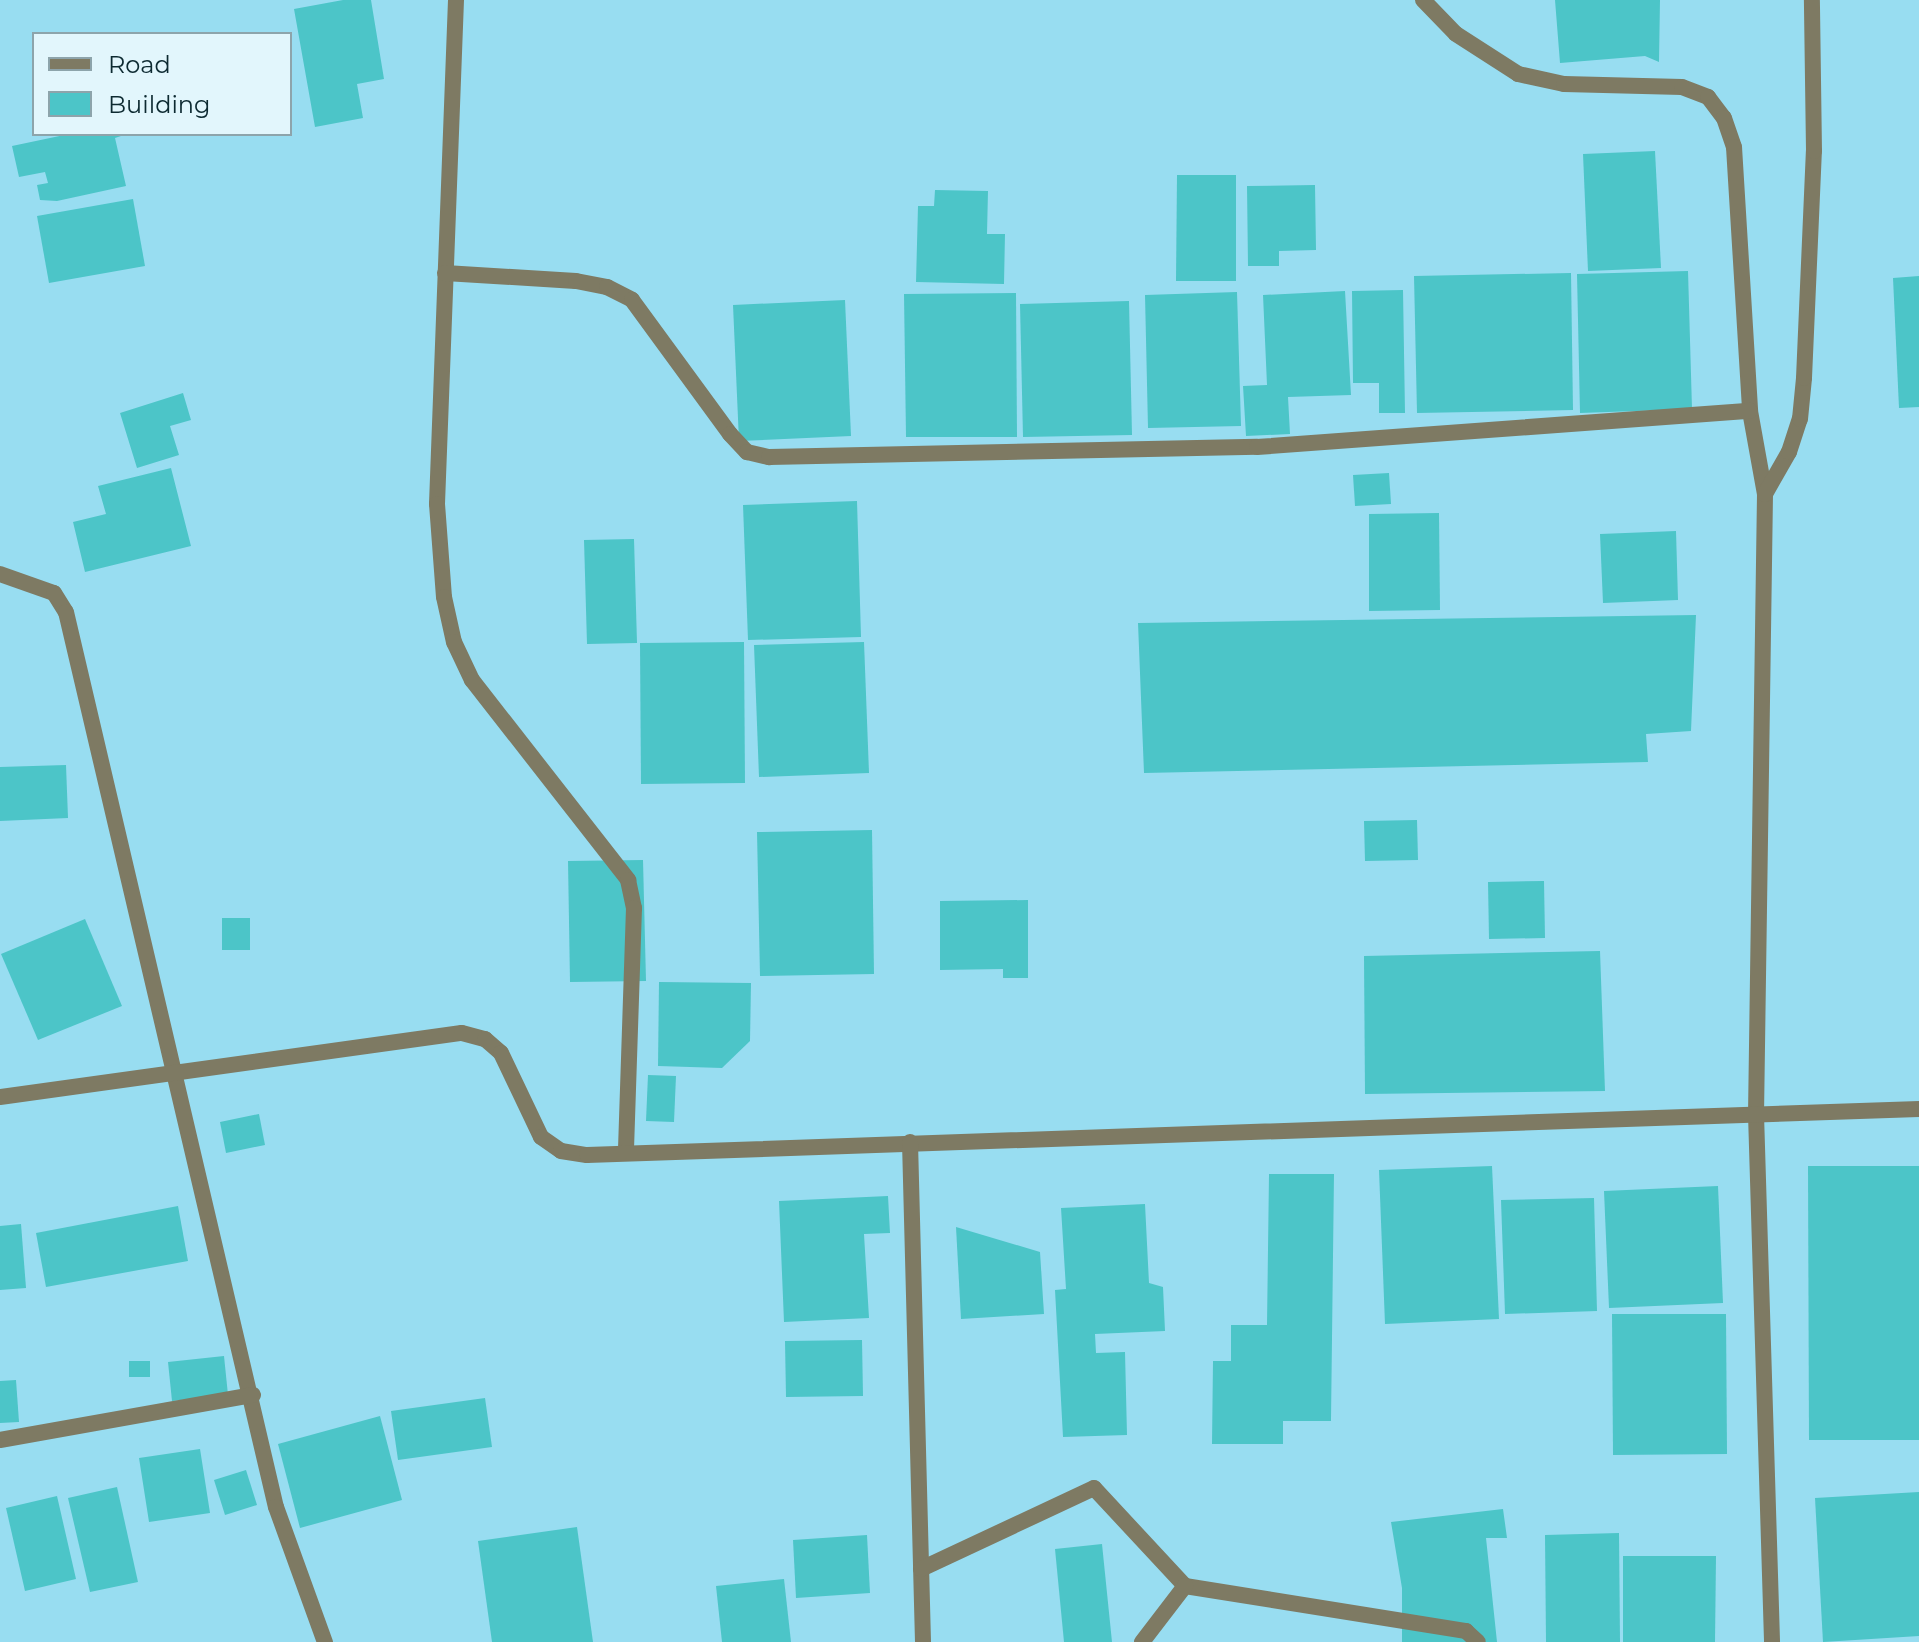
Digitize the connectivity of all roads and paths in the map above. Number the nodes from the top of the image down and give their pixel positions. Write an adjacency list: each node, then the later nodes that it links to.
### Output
1 (456, 0): 4 (street)
2 (1423, 0): 5 (street)
3 (1812, 0): 6 (street)
4 (445, 273): 5 (street); 13 (street)
5 (1750, 411): 6 (street)
6 (1765, 494): 11 (street)
7 (0, 574): 8 (street)
8 (176, 1071): 9 (street); 13 (street); 14 (street)
9 (0, 1097)
10 (1919, 1109): 11 (street)
11 (1756, 1114): 12 (street); 22 (street)
12 (910, 1142): 13 (street); 16 (street)
13 (626, 1152)
14 (253, 1395): 15 (street); 18 (street)
15 (0, 1440)
16 (921, 1569): 17 (street); 19 (street)
17 (1185, 1586): 20 (street); 21 (street)
18 (325, 1642)
19 (923, 1642)
20 (1142, 1642)
21 (1478, 1642)
22 (1772, 1642)

